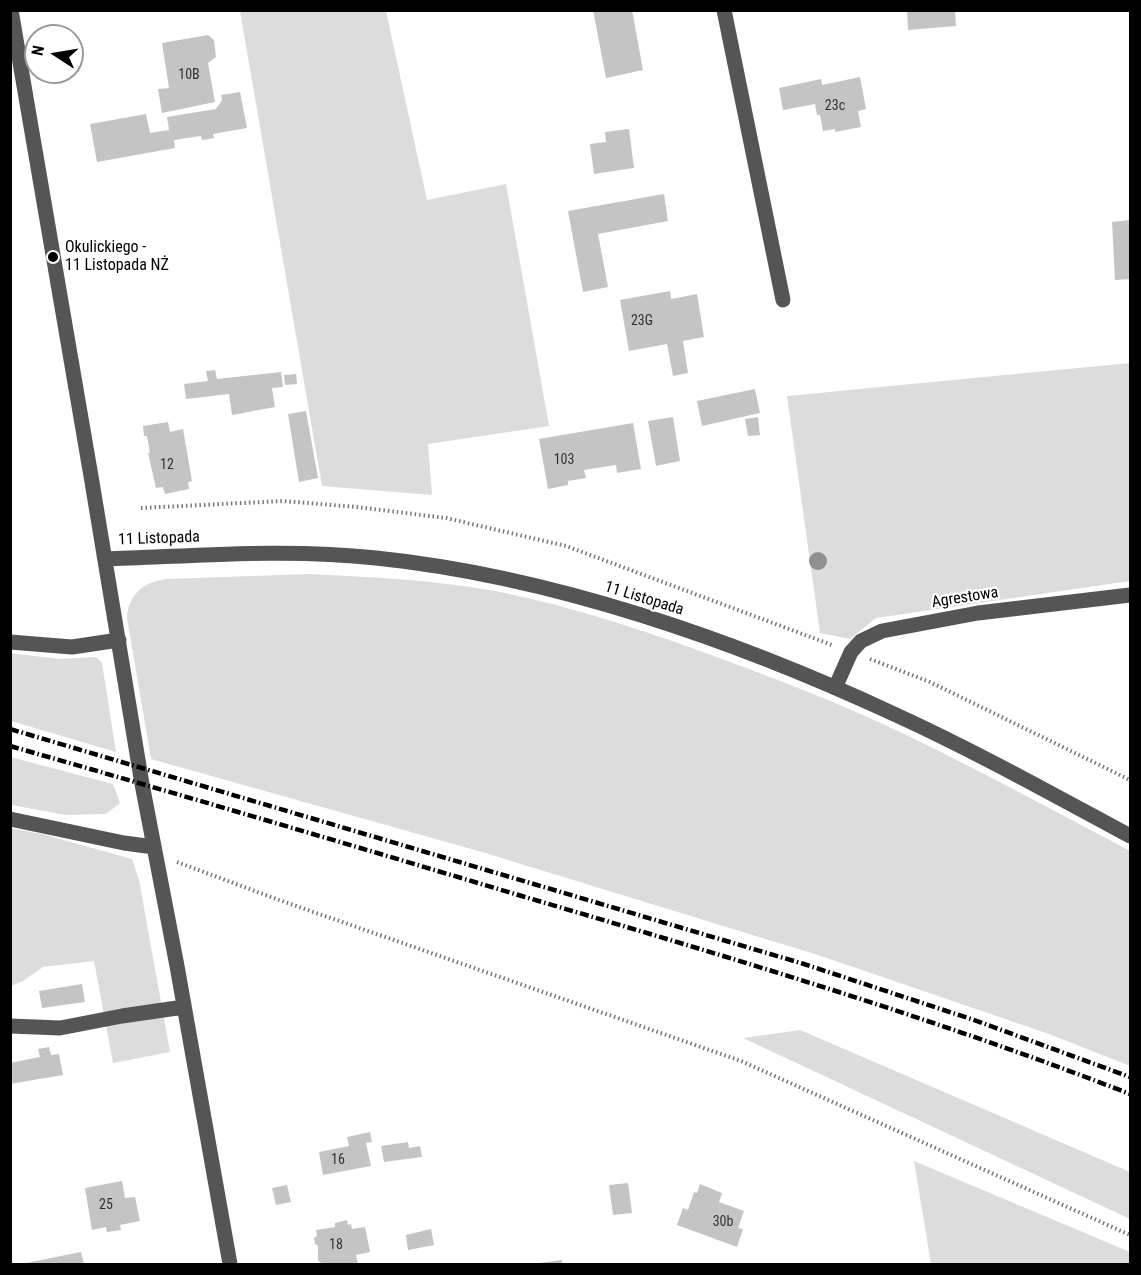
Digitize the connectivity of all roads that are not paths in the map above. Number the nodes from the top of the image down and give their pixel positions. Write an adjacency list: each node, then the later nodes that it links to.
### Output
1 (10, 10): 4 (street)
2 (724, 10): 3 (street)
3 (783, 300)
4 (105, 559): 6 (street); 8 (street, 11 Listopada)
5 (1131, 595): 8 (street, Agrestowa)
6 (119, 640): 7 (street); 11 (street)
7 (10, 642)
8 (835, 688): 10 (street, 11 Listopada)
9 (10, 819): 11 (street)
10 (1131, 836)
11 (154, 847): 12 (street)
12 (184, 1007): 13 (street); 14 (street)
13 (10, 1026)
14 (230, 1264)

